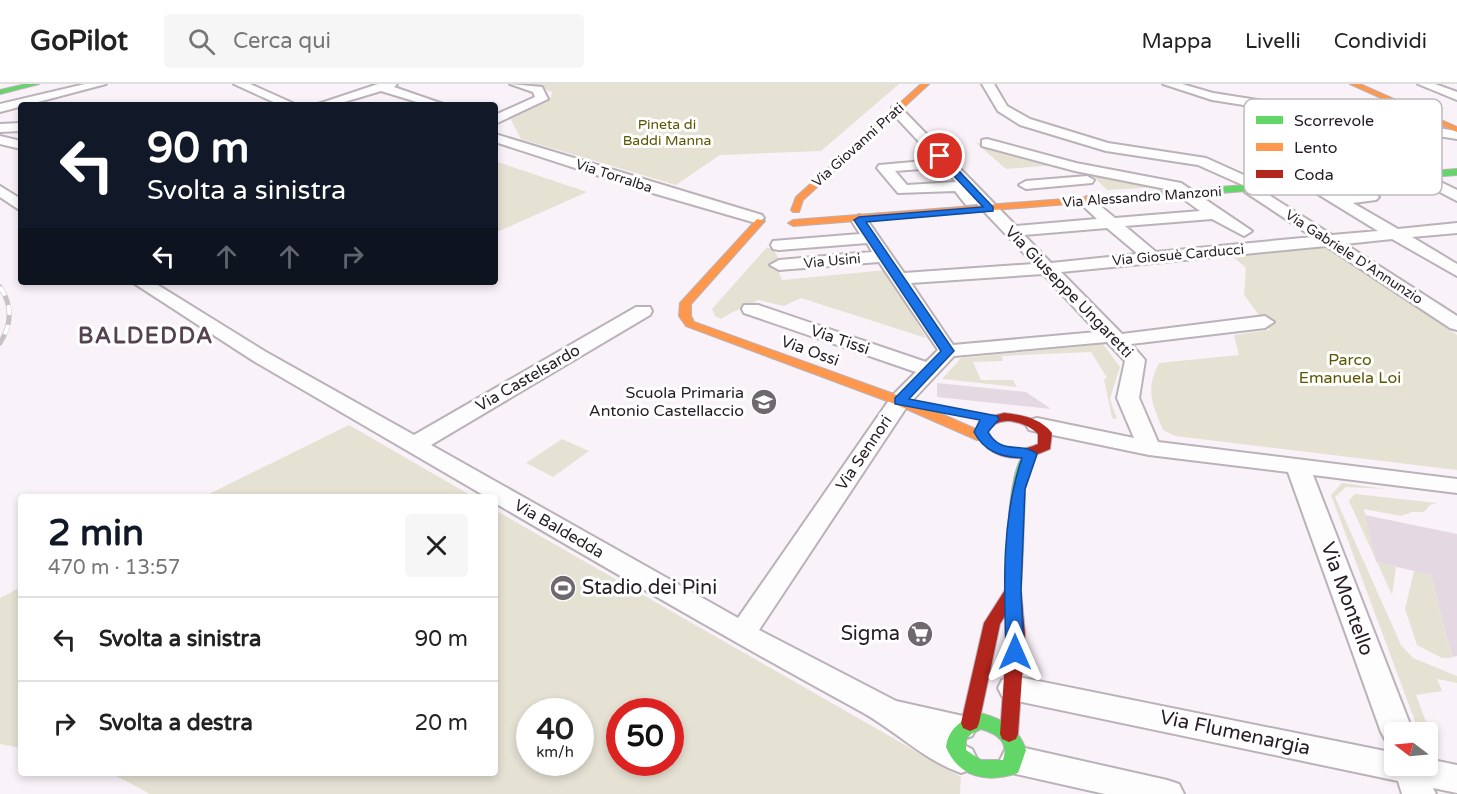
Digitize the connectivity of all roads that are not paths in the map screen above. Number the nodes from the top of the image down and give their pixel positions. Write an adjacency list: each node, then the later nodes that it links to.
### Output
1 (35, 84): 12 (main road)
2 (100, 84): 17 (street)
3 (240, 84): 18 (street)
4 (516, 84): 25 (street)
5 (913, 84): 54 (main road, Via Giovanni Prati)
6 (926, 84): 24 (main road, Via Giovanni Prati)
7 (988, 84): 40 (street, Via Gabriele D'Annunzio)
8 (1168, 84): 16 (street)
9 (1354, 84): 15 (main road)
10 (1424, 84): 14 (street)
11 (387, 85): 13 (street); 21 (street)
12 (0, 92)
13 (351, 96): 19 (street); 20 (street)
14 (1457, 96)
15 (1388, 99)
16 (1244, 101)
17 (25, 102)
18 (284, 102)
19 (331, 102)
20 (368, 102)
21 (432, 102)
22 (18, 104): 23 (street)
23 (0, 108)
24 (896, 110): 55 (street); 57 (main road, Via Giovanni Prati)
25 (498, 121)
26 (1442, 123): 29 (main road)
27 (18, 127): 28 (street)
28 (0, 128)
29 (1457, 130)
30 (1442, 133): 31 (street)
31 (1457, 135)
32 (498, 138): 57 (street, Via Torralba)
33 (0, 140): 35 (street)
34 (987, 143): 39 (street)
35 (18, 144)
36 (934, 164): 55 (street)
37 (1457, 172): 38 (main road, Via Alessandro Manzoni)
38 (1442, 173)
39 (1086, 174): 41 (street); 45 (street); 51 (street)
40 (1244, 182)
41 (1026, 186)
42 (1442, 188): 48 (street)
43 (1244, 189): 45 (main road, Via Alessandro Manzoni)
44 (0, 190): 53 (street)
45 (1188, 194): 51 (main road, Via Alessandro Manzoni); 56 (street)
46 (1266, 195): 66 (street, Via Gabriele D'Annunzio)
47 (1329, 195): 50 (street)
48 (1457, 196)
49 (1371, 197): 50 (street)
50 (1336, 199): 64 (street)
51 (1108, 200): 52 (main road, Via Alessandro Manzoni)
52 (1088, 202): 55 (main road, Via Alessandro Manzoni); 59 (street)
53 (18, 204)
54 (782, 205): 57 (main road, Via Alessandro Manzoni)
55 (984, 209): 58 (main road, Via Alessandro Manzoni); 61 (street, Via Giuseppe Ungaretti)
56 (1215, 214): 59 (street); 62 (street)
57 (775, 218): 58 (main road, Via Alessandro Manzoni); 80 (main road, Via Giovanni Prati); 80 (main road, Via Giovanni Prati)
58 (859, 220): 65 (street)
59 (1111, 222): 61 (street); 70 (street)
60 (1457, 228): 63 (street, Via Giosuè Carducci)
61 (1009, 231): 72 (street, Via Giuseppe Ungaretti)
62 (1244, 231)
63 (1432, 231): 64 (street, Via Giosuè Carducci); 68 (street)
64 (1395, 234): 66 (street, Via Giosuè Carducci); 73 (street)
65 (871, 238): 67 (street); 69 (street)
66 (1330, 241): 70 (street, Via Giosuè Carducci); 79 (street, Via Gabriele D'Annunzio)
67 (778, 245)
68 (1457, 245)
69 (884, 256): 71 (street, Via Usini); 74 (street)
70 (1152, 258): 72 (street, Via Giosuè Carducci)
71 (779, 265)
72 (1049, 268): 74 (street, Via Giosuè Carducci); 81 (street, Via Giuseppe Ungaretti)
73 (1457, 271)
74 (899, 279): 82 (street)
75 (146, 285): 88 (street, Via Baldedda)
76 (751, 309): 83 (street, Via Tissi)
77 (643, 311): 88 (street, Via Castelsardo)
78 (1264, 322): 81 (street)
79 (1457, 324)
80 (709, 332): 84 (main road, Via Ossi)
81 (1116, 338): 82 (street); 89 (street, Via Giuseppe Ungaretti)
82 (948, 351): 83 (street, Via Sennori)
83 (929, 370): 84 (street, Via Sennori)
84 (900, 401): 85 (main road, Via Ossi); 86 (main road, Via Ossi); 95 (street, Via Sennori)
85 (993, 419): 86 (main road); 87 (main road, Via Ossi)
86 (982, 437): 90 (main road, Via Ossi)
87 (1037, 442): 89 (street); 90 (main road); 93 (main road)
88 (414, 445): 95 (street, Via Baldedda)
89 (1149, 448): 91 (street)
90 (996, 449): 93 (main road)
91 (1298, 467): 92 (street); 98 (street, Via Montello)
92 (1457, 486)
93 (1018, 489): 94 (main road)
94 (1013, 590): 96 (main road); 99 (main road)
95 (742, 634): 97 (street, Via Baldedda)
96 (1013, 688): 100 (main road); 102 (street, Via Flumenargia)
97 (889, 712): 99 (street, Via Baldedda); 101 (street, Via Baldedda)
98 (1393, 722)
99 (966, 725): 100 (main road); 101 (main road)
100 (1008, 762): 101 (main road); 105 (street)
101 (968, 770)
102 (1384, 770)
103 (1413, 776): 104 (street, Via Flumenargia)
104 (1457, 778)
105 (1167, 794)

